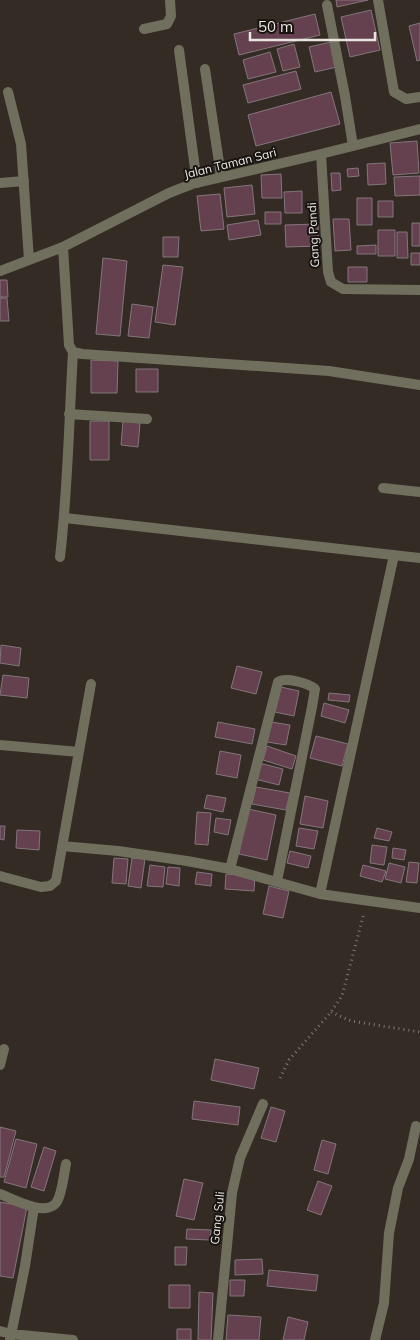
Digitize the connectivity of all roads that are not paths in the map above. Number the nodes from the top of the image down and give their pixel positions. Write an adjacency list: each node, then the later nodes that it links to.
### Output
1 (170, 0): 4 (street)
2 (378, 0): 8 (street)
3 (327, 5): 10 (street)
4 (144, 30)
5 (179, 50): 15 (street)
6 (205, 69): 12 (street)
7 (8, 92): 13 (street)
8 (420, 97)
9 (420, 129): 10 (street, Jalan Taman Sari)
10 (353, 146): 11 (street, Jalan Taman Sari)
11 (321, 154): 12 (street, Jalan Taman Sari); 19 (street, Gang Pandi)
12 (221, 176): 15 (street, Jalan Taman Sari)
13 (24, 181): 14 (street); 17 (street)
14 (0, 183)
15 (197, 183): 16 (street, Jalan Taman Sari)
16 (63, 247): 17 (street, Jalan Taman Sari); 20 (street)
17 (29, 260): 18 (street, Jalan Taman Sari)
18 (0, 271)
19 (420, 290)
20 (73, 352): 21 (street); 22 (street)
21 (420, 385)
22 (69, 414): 23 (street); 26 (street)
23 (147, 419)
24 (383, 488): 25 (street)
25 (420, 492)
26 (65, 518): 27 (street); 28 (street)
27 (394, 555): 29 (street); 37 (street)
28 (60, 557)
29 (420, 558)
30 (91, 684): 32 (street)
31 (0, 744): 32 (street)
32 (79, 752): 33 (street)
33 (62, 846): 34 (street); 35 (street)
34 (230, 869): 36 (street); 36 (street)
35 (0, 876)
36 (277, 881): 37 (street)
37 (320, 894): 38 (street)
38 (420, 908)
39 (4, 1049): 40 (street)
40 (0, 1065)
41 (262, 1104): 49 (street, Gang Suli)
42 (416, 1126): 50 (street)
43 (66, 1164): 45 (street)
44 (0, 1194): 45 (street)
45 (34, 1207): 47 (street)
46 (0, 1331): 47 (street)
47 (11, 1337): 48 (street)
48 (73, 1340)
49 (218, 1340)
50 (375, 1340)

